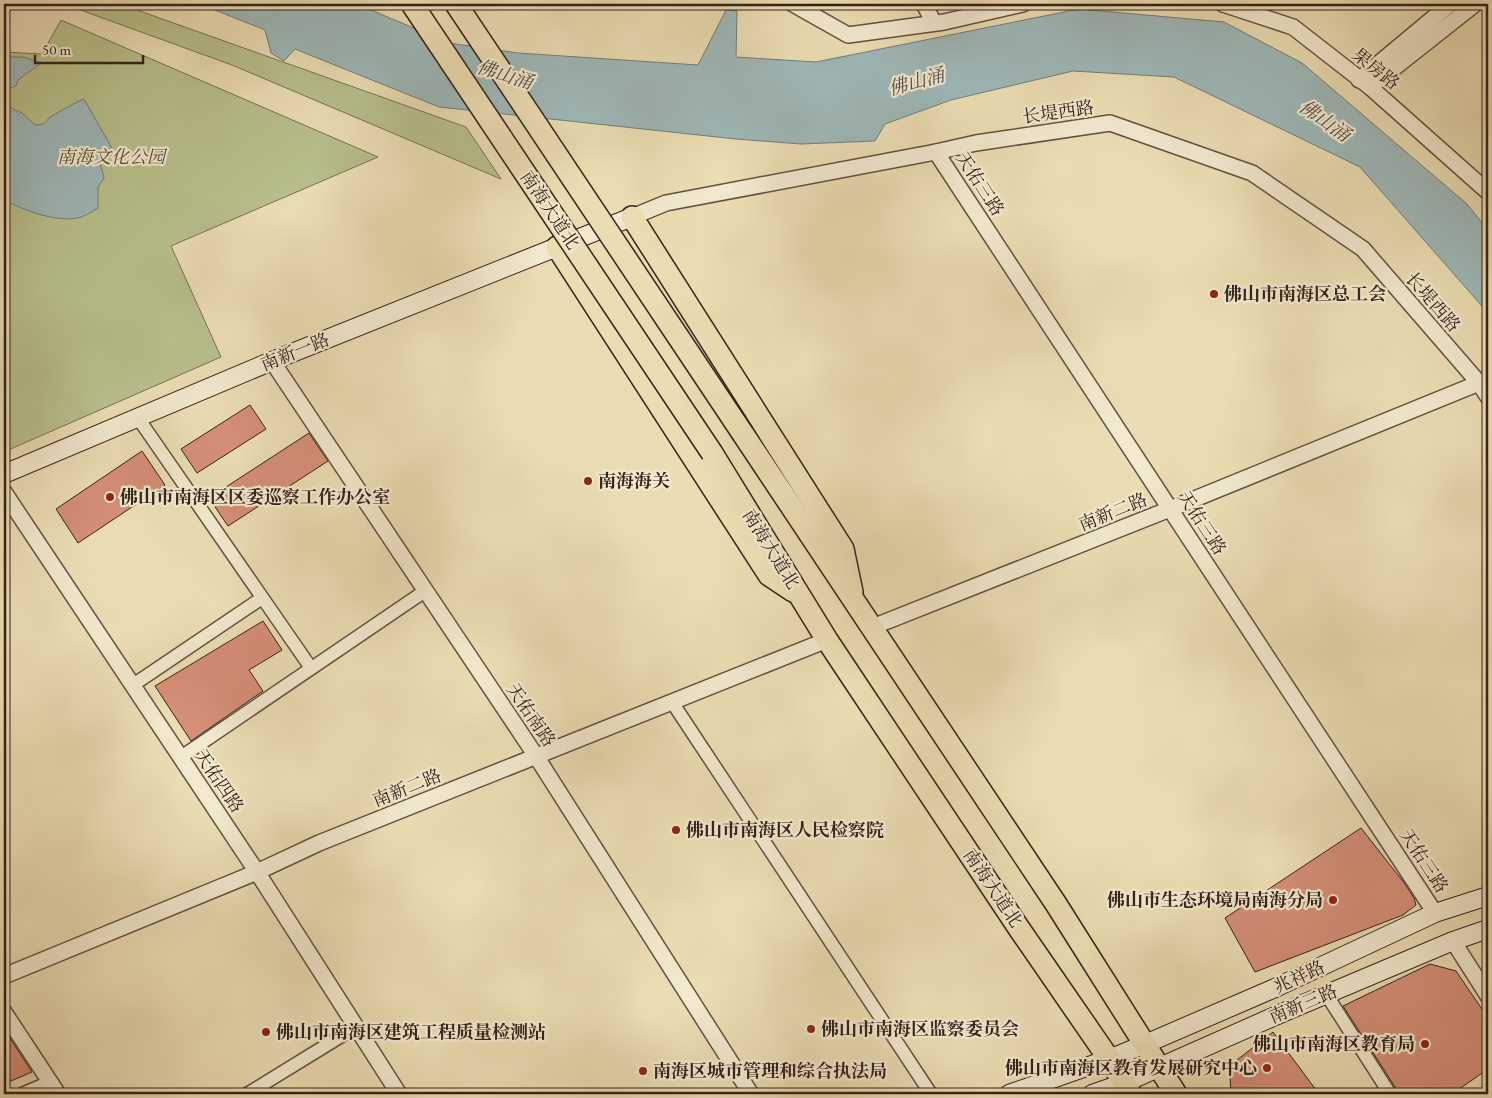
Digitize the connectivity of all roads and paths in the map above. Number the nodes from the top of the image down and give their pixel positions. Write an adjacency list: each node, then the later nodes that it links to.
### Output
1 (412, 4): 23 (highway, 南海大道北, bridge)
2 (456, 4): 25 (highway, 南海大道北, bridge)
3 (794, 4): 9 (street)
4 (924, 4): 9 (street)
5 (1023, 4): 9 (street)
6 (1223, 4): 10 (street, 果房路)
7 (1450, 4): 10 (street)
8 (1475, 4): 10 (street)
9 (934, 23)
10 (1364, 83): 12 (street, 果房路)
11 (936, 152): 13 (street, 长堤西路); 16 (street, 长堤西路); 21 (street, 天佑三路)
12 (1488, 192)
13 (632, 217): 14 (main road, 南新一路); 25 (highway)
14 (556, 247): 15 (main road, 南新一路); 23 (highway)
15 (272, 361): 18 (main road, 南新一路); 22 (street, 天佑南路)
16 (1479, 383): 17 (street, 长堤西路); 21 (street, 南新二路)
17 (1488, 397)
18 (138, 418): 19 (main road, 南新一路); 24 (street)
19 (4, 474)
20 (4, 492): 29 (street, 天佑四路)
21 (1170, 509): 26 (street, 南新二路); 35 (street, 天佑三路)
22 (425, 591): 28 (street); 31 (street, 天佑南路)
23 (801, 597): 27 (highway, 南海大道北)
24 (262, 598): 28 (street); 29 (street)
25 (855, 604): 26 (highway, 南海大道北)
26 (870, 628): 43 (highway, 南海大道北)
27 (827, 640): 30 (street, 南新二路); 44 (highway, 南海大道北)
28 (311, 668): 32 (street)
29 (133, 685): 32 (street, 天佑四路)
30 (672, 702): 31 (street, 南新二路); 52 (street)
31 (536, 756): 33 (street, 南新二路); 51 (street, 天佑南路)
32 (181, 757): 33 (street, 天佑四路)
33 (257, 872): 38 (street, 南新二路); 42 (street, 天佑四路)
34 (1488, 896): 35 (main road, 兆祥路)
35 (1435, 913): 43 (main road, 兆祥路)
36 (1488, 929): 37 (main road, 南新三路)
37 (1453, 941): 39 (main road, 南新三路); 40 (street)
38 (4, 976)
39 (1326, 994): 45 (main road, 南新三路); 56 (street)
40 (1488, 996)
41 (4, 1012): 46 (street)
42 (356, 1027): 49 (street); 50 (street, 天佑四路)
43 (1144, 1045): 44 (main road, 兆祥路); 45 (highway, 南海大道北)
44 (1109, 1059): 47 (highway, 南海大道北); 53 (main road)
45 (1159, 1068): 47 (main road, 南新三路); 55 (highway, 南海大道北)
46 (54, 1088): 48 (street)
47 (1128, 1089): 54 (main road, 南新三路)
48 (22, 1094)
49 (247, 1094)
50 (400, 1094)
51 (751, 1094)
52 (931, 1094)
53 (1009, 1094)
54 (1092, 1094)
55 (1176, 1094)
56 (1390, 1094)

